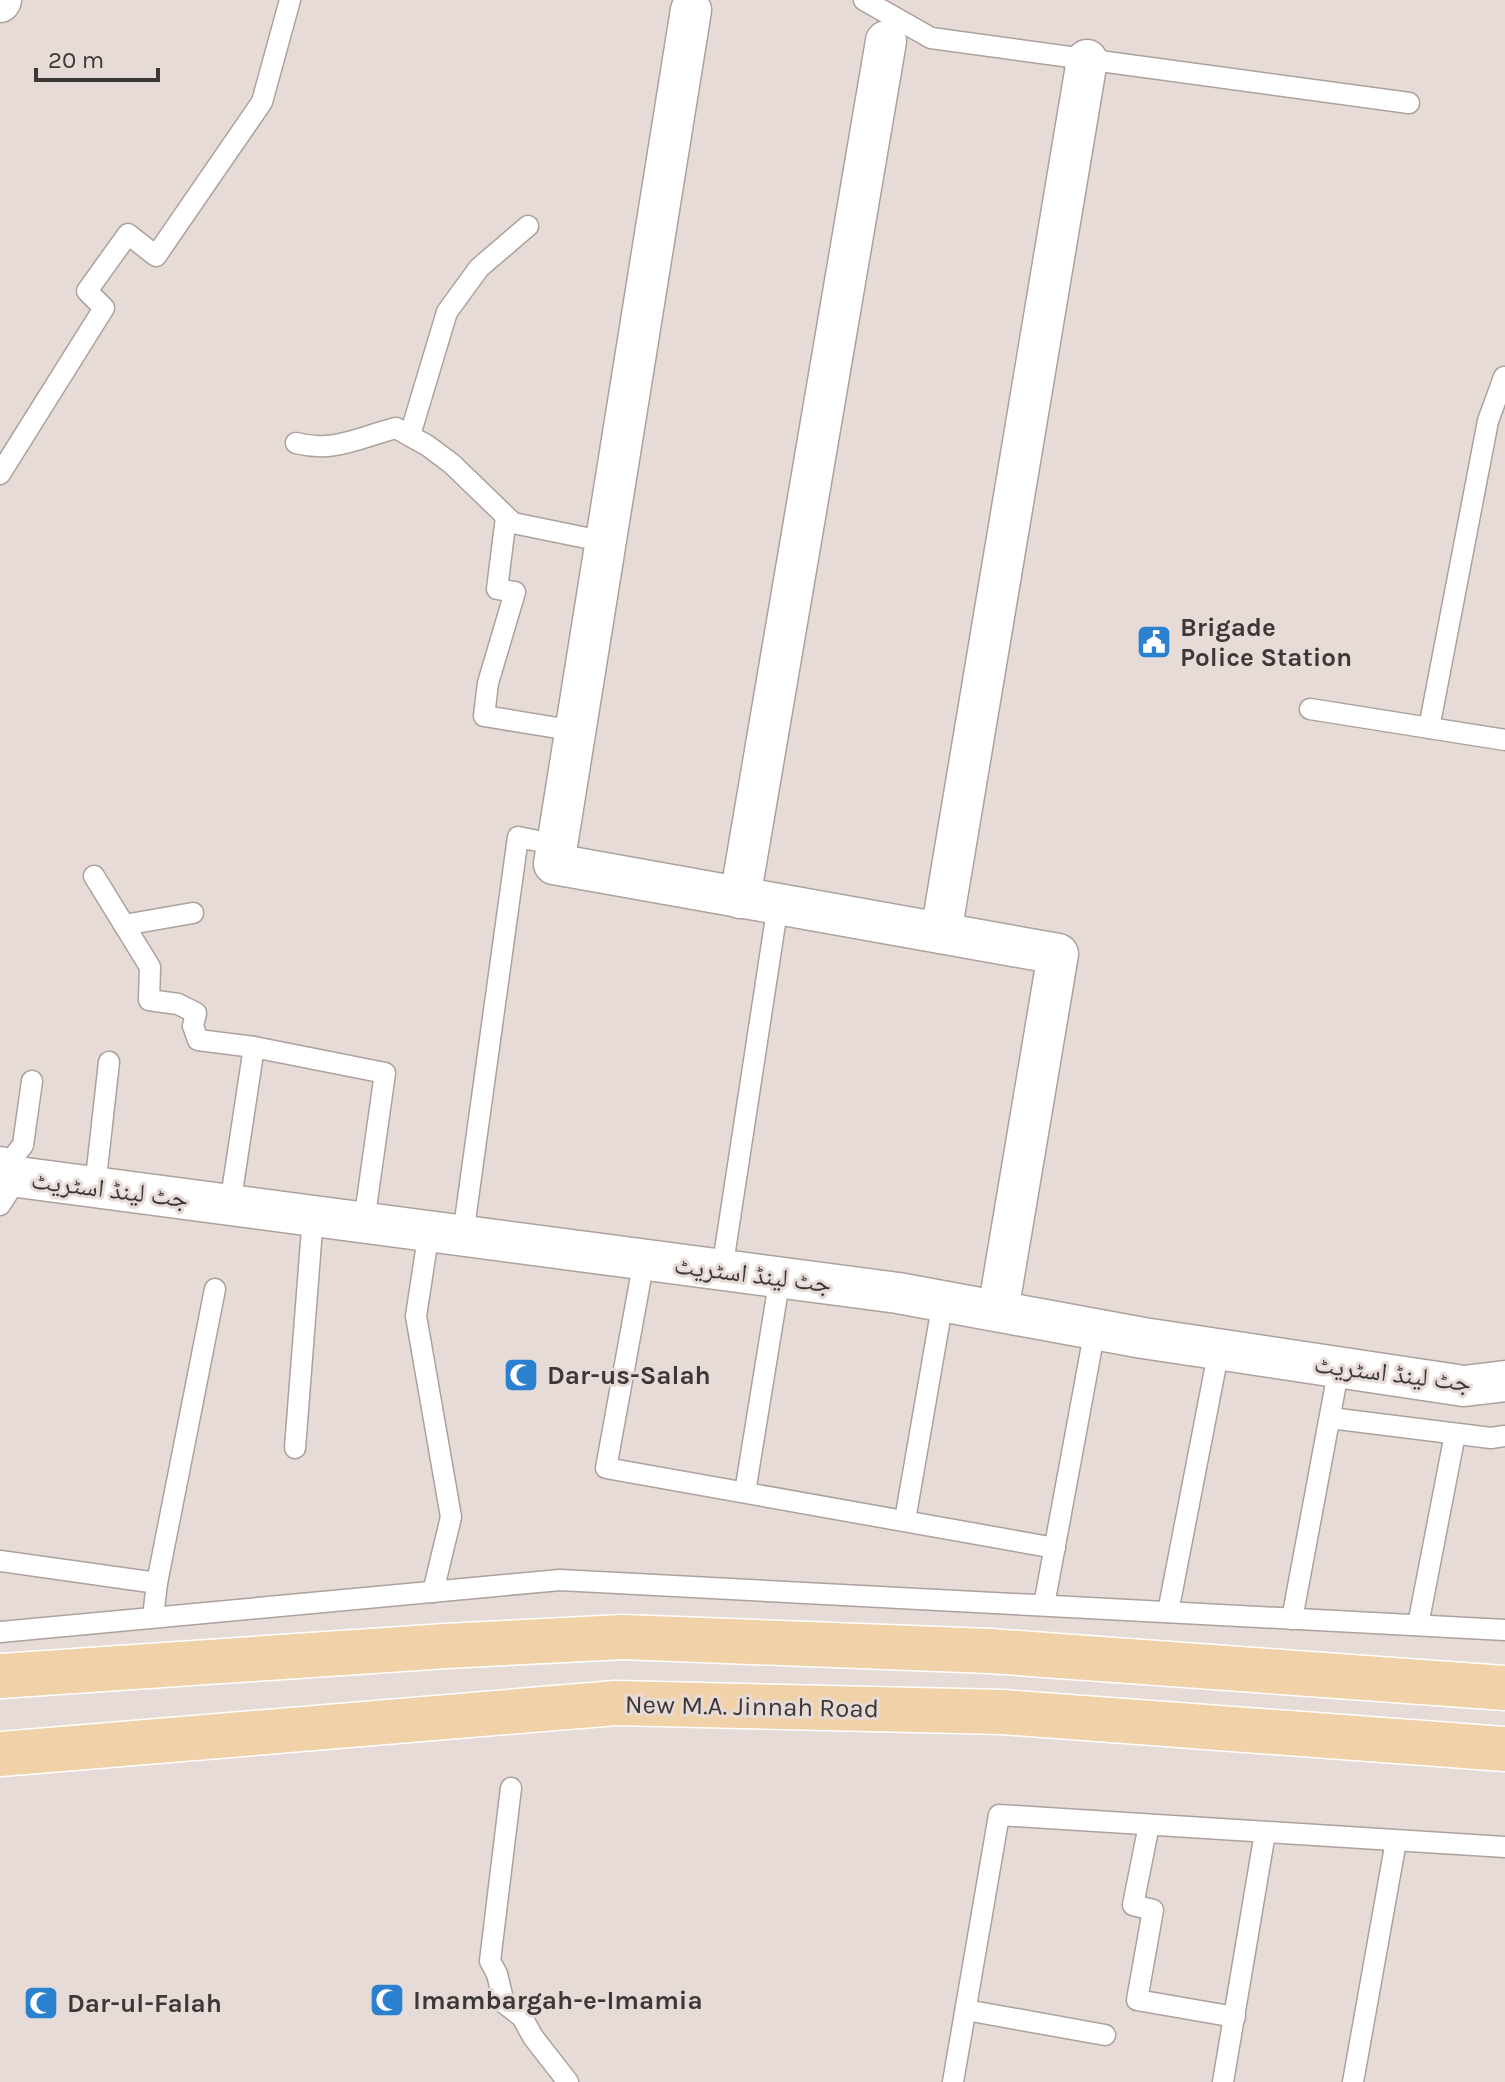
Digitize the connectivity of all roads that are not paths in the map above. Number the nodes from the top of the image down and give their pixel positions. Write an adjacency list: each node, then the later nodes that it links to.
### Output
1 (290, 0): 11 (lane)
2 (864, 0): 5 (lane)
3 (691, 10): 13 (street)
4 (886, 41): 20 (street)
5 (1087, 60): 6 (lane); 23 (street)
6 (1409, 103)
7 (528, 226): 9 (lane)
8 (1504, 377): 15 (lane)
9 (410, 435): 10 (lane); 12 (lane)
10 (296, 443)
11 (0, 474)
12 (506, 517): 13 (lane); 16 (lane)
13 (606, 542): 16 (street)
14 (1310, 709): 15 (lane)
15 (1429, 728): 17 (lane)
16 (576, 731): 18 (street)
17 (1505, 740)
18 (558, 845): 20 (street); 32 (lane)
19 (94, 876): 22 (lane)
20 (759, 901): 23 (street); 34 (lane)
21 (193, 913): 22 (lane)
22 (124, 925): 24 (lane)
23 (941, 933): 38 (street)
24 (254, 1047): 29 (lane); 31 (lane)
25 (109, 1062): 28 (lane)
26 (32, 1081): 27 (lane)
27 (5, 1180): 28 (street, جٹ لینڈ اسٹریٹ)
28 (95, 1187): 29 (street, جٹ لینڈ اسٹریٹ)
29 (230, 1205): 30 (street, جٹ لینڈ اسٹریٹ)
30 (313, 1216): 31 (street, جٹ لینڈ اسٹریٹ); 46 (lane)
31 (364, 1222): 32 (street, جٹ لینڈ اسٹریٹ)
32 (446, 1233): 33 (street, جٹ لینڈ اسٹریٹ); 52 (lane)
33 (644, 1260): 34 (street, جٹ لینڈ اسٹریٹ); 47 (lane)
34 (722, 1270): 35 (street, جٹ لینڈ اسٹریٹ)
35 (780, 1277): 37 (street, جٹ لینڈ اسٹریٹ); 47 (lane)
36 (215, 1289): 51 (lane)
37 (943, 1301): 38 (street, جٹ لینڈ اسٹریٹ); 48 (lane)
38 (998, 1311): 39 (street, جٹ لینڈ اسٹریٹ)
39 (1095, 1329): 40 (street, جٹ لینڈ اسٹریٹ); 49 (lane)
40 (1219, 1349): 41 (street, جٹ لینڈ اسٹریٹ); 54 (lane)
41 (1339, 1367): 42 (street, جٹ لینڈ اسٹریٹ); 43 (lane)
42 (1505, 1381)
43 (1330, 1418): 44 (lane); 56 (lane)
44 (1455, 1434): 45 (lane); 57 (lane)
45 (1505, 1436)
46 (295, 1448)
47 (745, 1492): 48 (lane)
48 (905, 1520): 49 (lane)
49 (1055, 1548): 53 (lane)
50 (0, 1561): 51 (lane)
51 (157, 1583): 55 (lane)
52 (433, 1592): 53 (lane); 55 (lane)
53 (1044, 1605): 54 (lane)
54 (1168, 1612): 56 (lane)
55 (153, 1617): 59 (lane)
56 (1292, 1619): 57 (lane)
57 (1418, 1625): 58 (lane)
58 (1505, 1630)
59 (0, 1632)
60 (0, 1676): 61 (main road)
61 (1505, 1688)
62 (1505, 1749): 63 (main road, New M.A. Jinnah Road)
63 (0, 1754)
64 (511, 1788): 72 (lane)
65 (1149, 1825): 66 (lane); 69 (lane); 70 (lane)
66 (1265, 1833): 67 (lane); 70 (lane)
67 (1396, 1841): 68 (lane); 75 (lane)
68 (1505, 1847)
69 (966, 2010): 71 (lane); 73 (lane)
70 (1235, 2017): 74 (lane)
71 (1105, 2035)
72 (568, 2082)
73 (953, 2082)
74 (1223, 2082)
75 (1353, 2082)

